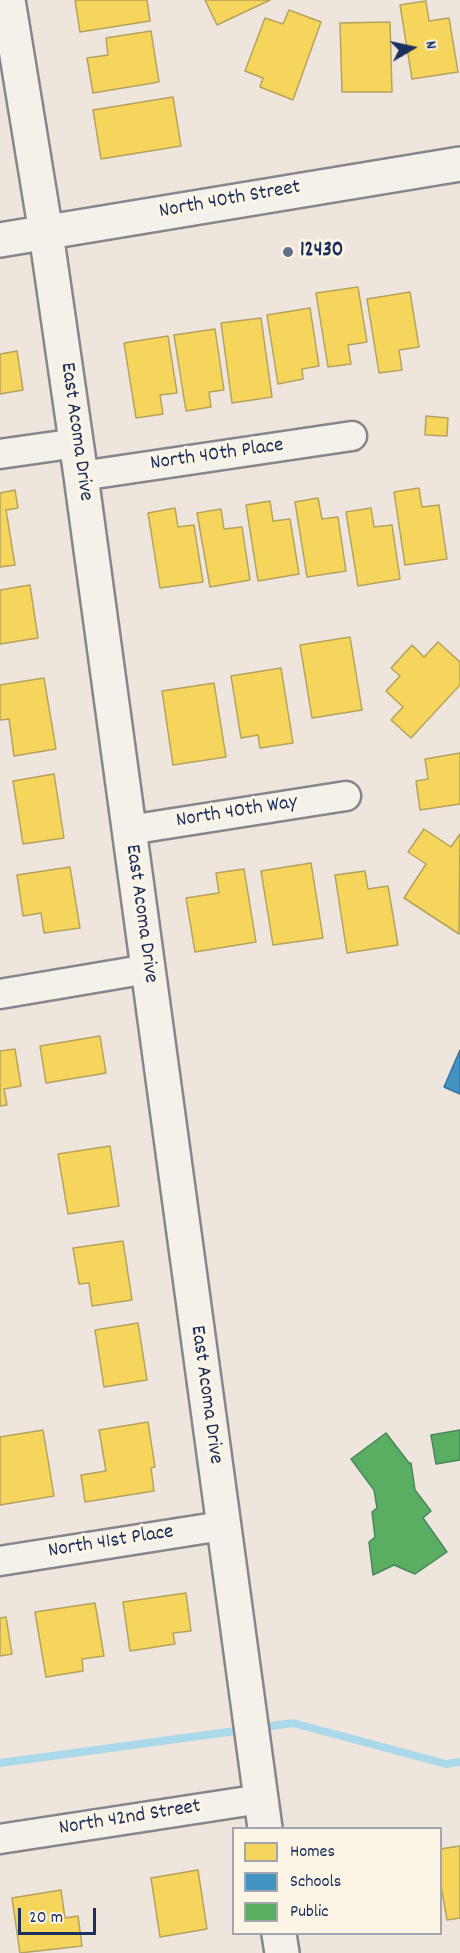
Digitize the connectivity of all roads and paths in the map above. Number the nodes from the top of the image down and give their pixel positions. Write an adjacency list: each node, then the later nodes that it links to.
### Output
1 (6, 10): 3 (street, East Acoma Drive)
2 (460, 164): 3 (street, North 40th Street)
3 (46, 233): 4 (street, North 40th Street); 6 (street, East Acoma Drive)
4 (0, 240)
5 (352, 436): 8 (street, North 40th Place)
6 (76, 443): 7 (street); 8 (street, East Acoma Drive)
7 (0, 454)
8 (81, 476): 10 (street, East Acoma Drive)
9 (346, 796): 10 (street, North 40th Way)
10 (129, 830): 11 (street, East Acoma Drive)
11 (147, 969): 12 (street); 13 (street, East Acoma Drive)
12 (0, 994)
13 (222, 1526): 14 (street, North 41st Place); 15 (street, East Acoma Drive)
14 (0, 1561)
15 (261, 1800): 16 (street, North 42nd Street)
16 (0, 1839)
17 (279, 1935): 18 (street)
18 (282, 1953)

